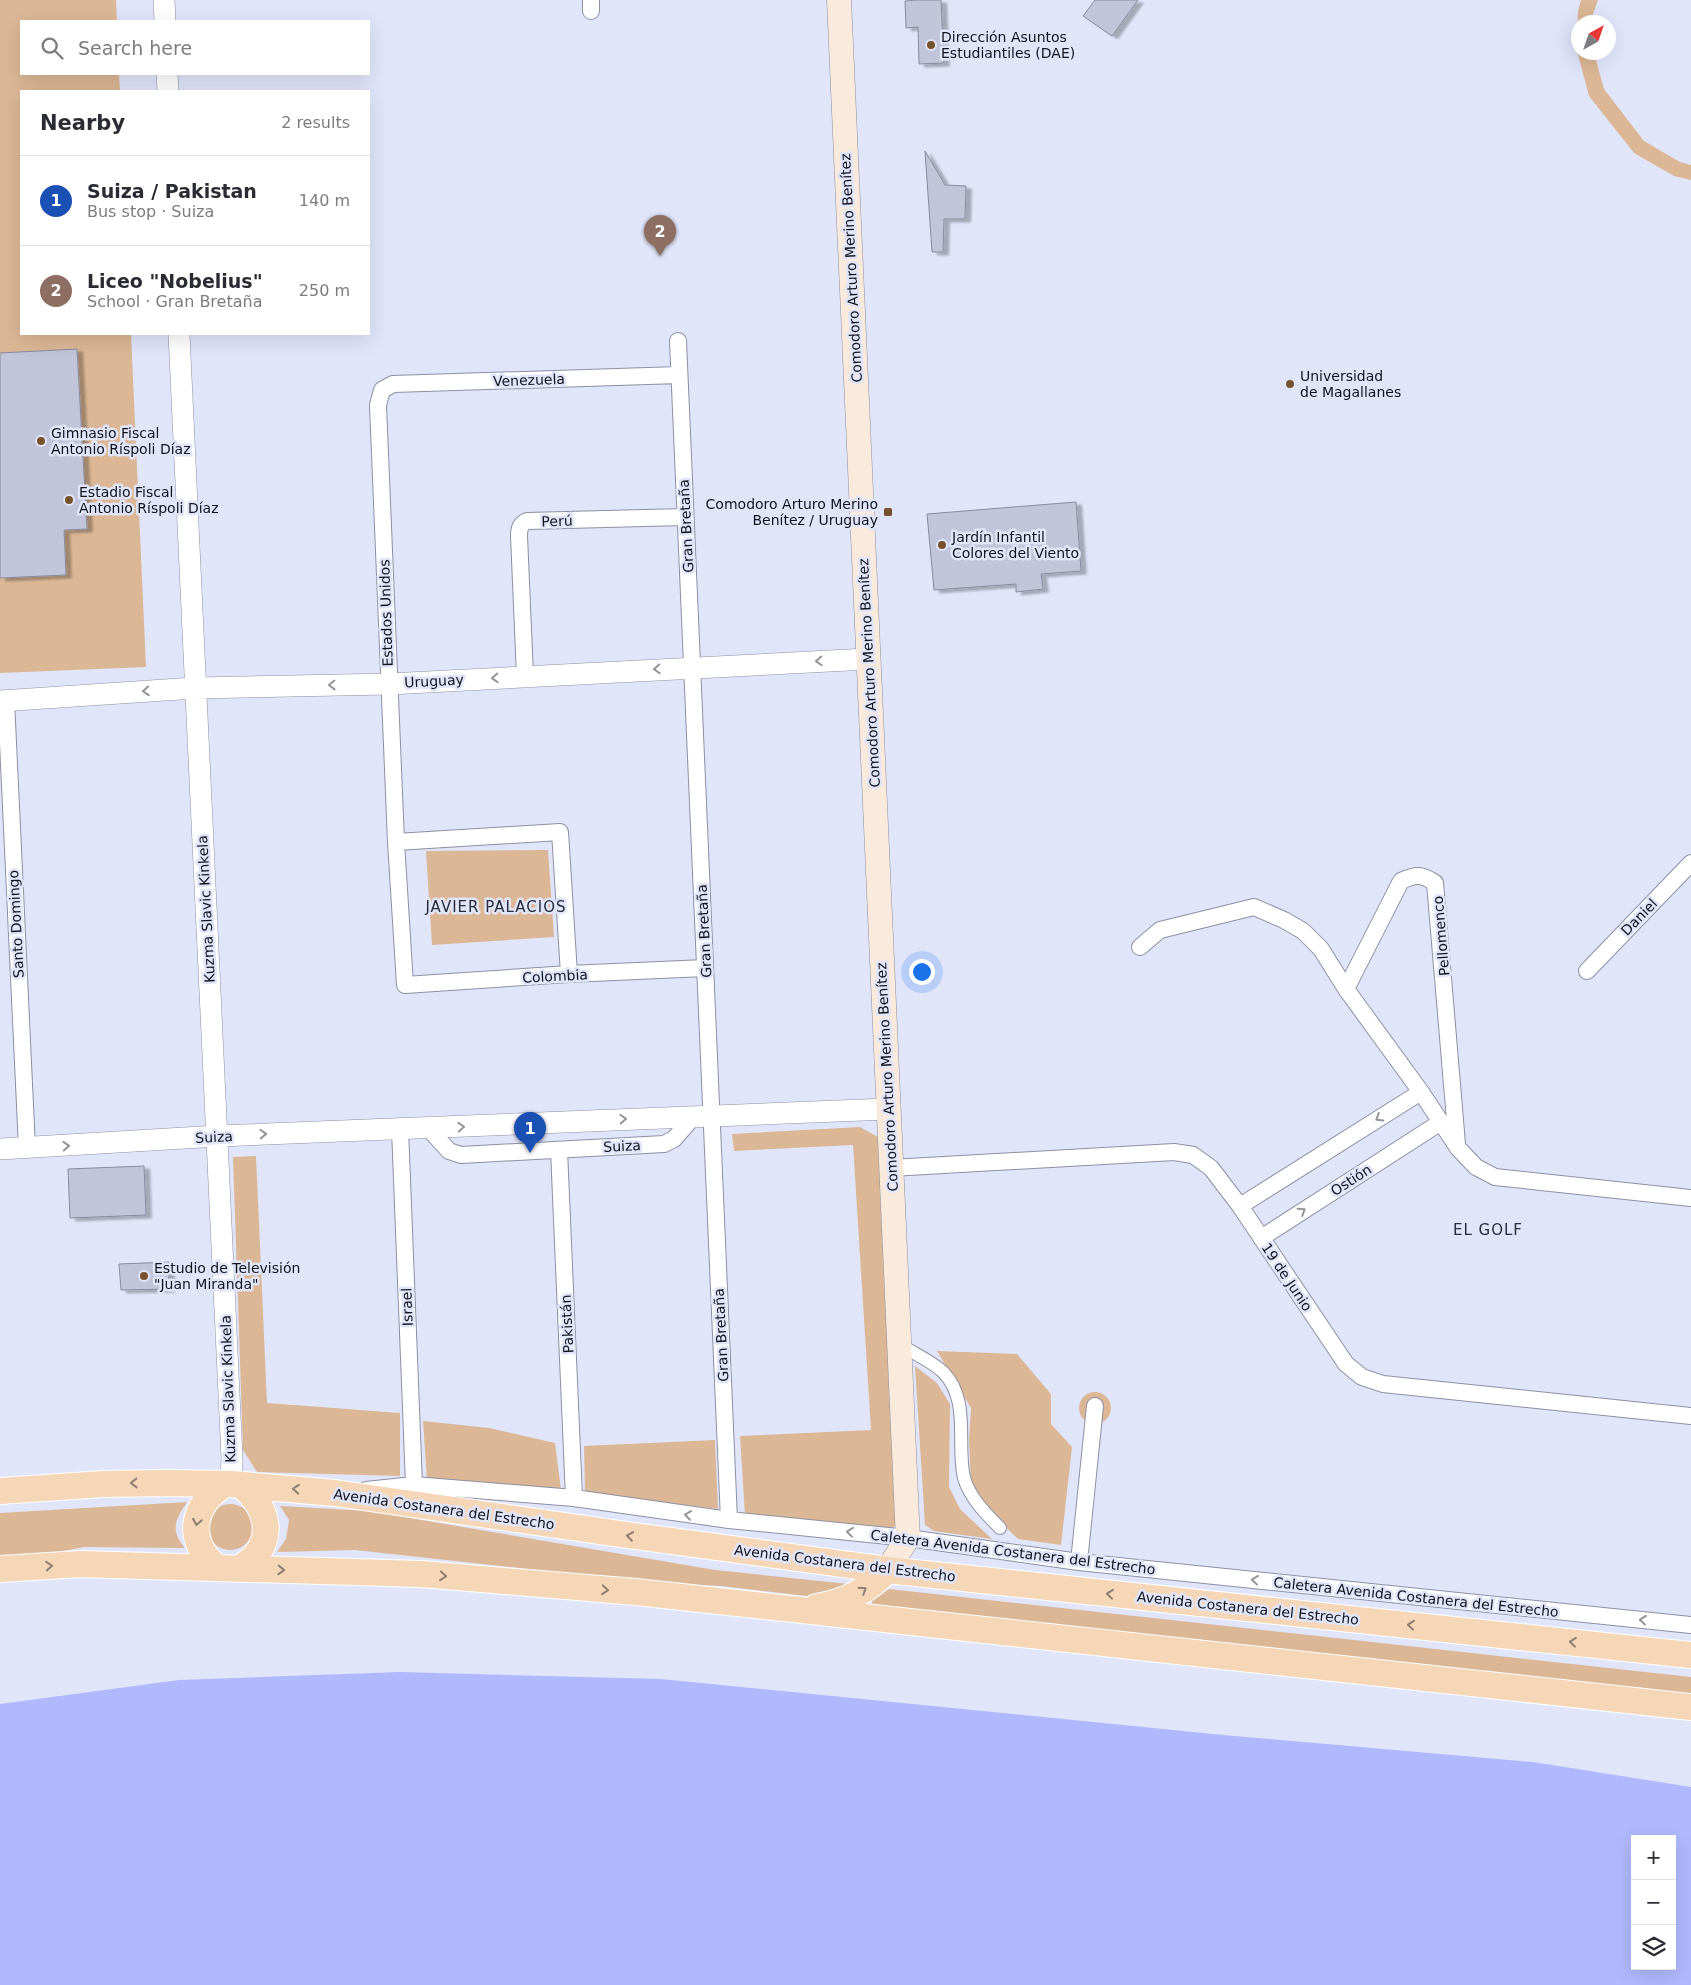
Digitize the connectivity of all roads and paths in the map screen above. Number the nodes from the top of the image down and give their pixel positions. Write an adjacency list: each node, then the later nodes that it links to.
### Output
1 (164, 0): 3 (street)
2 (839, 0): 11 (main road, Comodoro Arturo Merino Benítez)
3 (165, 20)
4 (167, 75): 5 (street)
5 (168, 90)
6 (179, 335): 15 (street, Kuzma Slavic Kinkela)
7 (678, 341): 8 (street, Gran Bretaña)
8 (679, 375): 9 (street, Venezuela); 10 (street, Gran Bretaña)
9 (382, 390): 14 (street, Estados Unidos)
10 (686, 517): 12 (street, Gran Bretaña); 13 (street, Perú)
11 (868, 658): 12 (street, Uruguay, one-way to 12); 26 (main road, Comodoro Arturo Merino Benítez)
12 (692, 667): 13 (street, Uruguay, one-way to 13); 20 (street, Gran Bretaña)
13 (526, 676): 14 (street, Uruguay, one-way to 14)
14 (389, 684): 15 (street, Uruguay, one-way to 15); 17 (street, Estados Unidos)
15 (195, 688): 16 (street, Uruguay, one-way to 16); 31 (street, Kuzma Slavic Kinkela)
16 (3, 700): 32 (street, Santo Domingo)
17 (396, 842): 22 (street); 23 (street, Estados Unidos)
18 (1691, 863): 21 (street, Daniel)
19 (1140, 947): 24 (street)
20 (705, 968): 22 (street, Colombia); 27 (street, Gran Bretaña)
21 (1587, 971)
22 (569, 974): 23 (street, Colombia)
23 (405, 985)
24 (1346, 989): 25 (street); 33 (street, Pellomenco)
25 (1421, 1092): 28 (street); 38 (street, one-way to 38)
26 (888, 1109): 27 (street, Suiza); 36 (main road, Comodoro Arturo Merino Benítez)
27 (703, 1116): 29 (street, Suiza, one-way to 27); 35 (street, Suiza); 48 (street, Gran Bretaña)
28 (1441, 1122): 33 (street); 39 (street, Ostión, one-way to 28)
29 (429, 1128): 30 (street, Suiza); 35 (street, Suiza)
30 (400, 1129): 31 (street, Suiza, one-way to 30); 44 (street, Israel)
31 (218, 1136): 32 (street, Suiza, one-way to 31); 43 (street, Kuzma Slavic Kinkela)
32 (27, 1148): 34 (street, Suiza)
33 (1458, 1148): 37 (street)
34 (0, 1149)
35 (559, 1150): 47 (street, Pakistán)
36 (891, 1168): 38 (street, 19 de Junio); 40 (main road, Comodoro Arturo Merino Benítez)
37 (1691, 1198)
38 (1240, 1206): 39 (street, 19 de Junio)
39 (1261, 1238): 42 (street, 19 de Junio)
40 (901, 1345): 49 (street); 50 (main road, Comodoro Arturo Merino Benítez)
41 (1095, 1406): 51 (street)
42 (1691, 1416)
43 (232, 1485): 45 (main road, Avenida Costanera del Estrecho, one-way to 45); 46 (main road, Avenida Costanera del Estrecho, one-way to 43); 52 (main road, one-way to 52); 52 (main road)
44 (414, 1485): 46 (street, Caletera Avenida Costanera del Estrecho); 47 (street, Caletera Avenida Costanera del Estrecho)
45 (0, 1491)
46 (336, 1493): 54 (main road, Avenida Costanera del Estrecho, one-way to 46)
47 (574, 1498): 48 (street, Caletera Avenida Costanera del Estrecho, one-way to 47)
48 (729, 1520): 50 (street, Caletera Avenida Costanera del Estrecho, one-way to 48)
49 (1000, 1528)
50 (908, 1538): 51 (street, Caletera Avenida Costanera del Estrecho); 54 (main road)
51 (1079, 1562): 56 (street, Caletera Avenida Costanera del Estrecho, one-way to 51)
52 (228, 1568): 53 (main road, one-way to 52); 55 (main road, one-way to 55)
53 (0, 1569)
54 (887, 1570): 55 (main road, one-way to 54); 58 (main road, Avenida Costanera del Estrecho, one-way to 54)
55 (800, 1610): 60 (main road)
56 (1691, 1625)
57 (1691, 1640): 58 (main road)
58 (1606, 1645): 59 (main road, Avenida Costanera del Estrecho)
59 (1691, 1655)
60 (1691, 1707)

